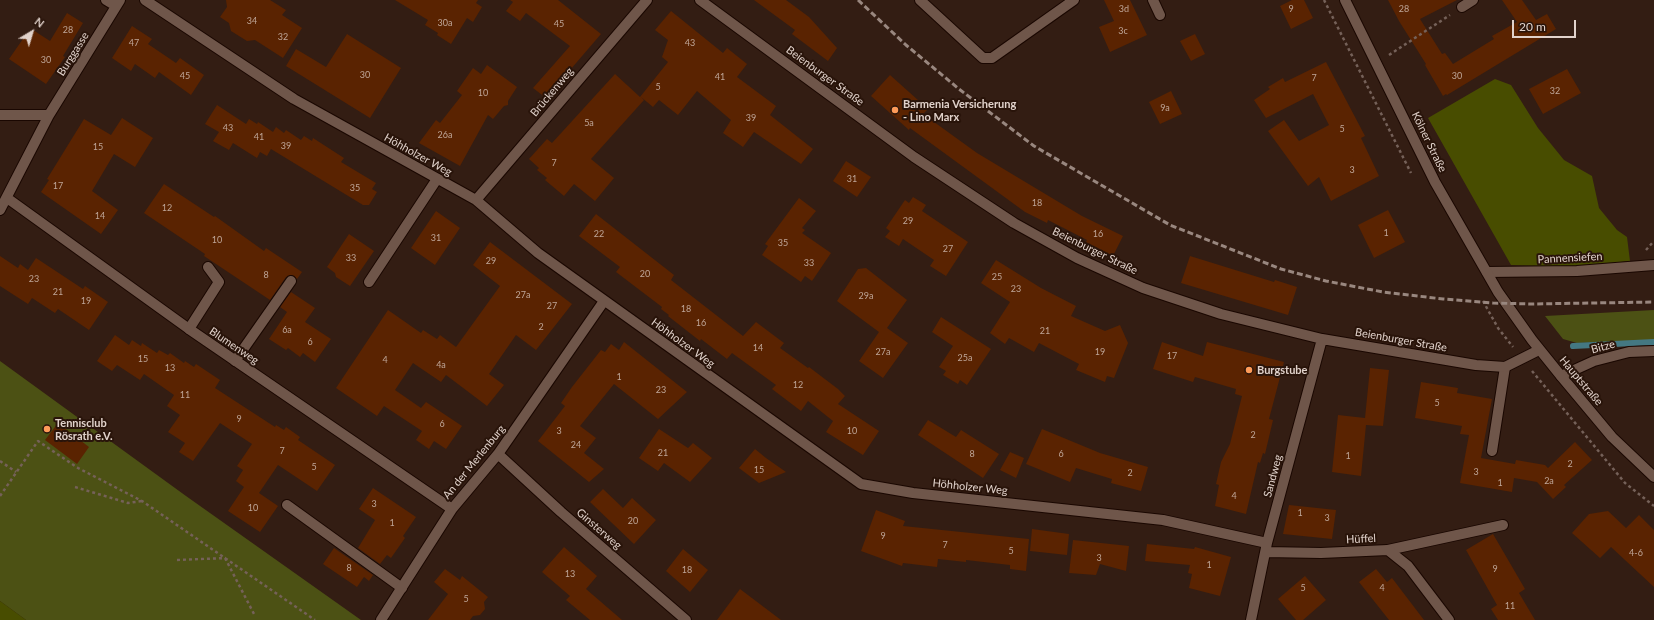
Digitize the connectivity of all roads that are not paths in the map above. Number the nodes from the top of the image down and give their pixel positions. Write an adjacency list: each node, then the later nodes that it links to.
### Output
1 (106, 0): 10 (street, Burggasse)
2 (145, 0): 15 (street, Höhholzer Weg)
3 (647, 0): 17 (street, Brückenweg)
4 (700, 0): 27 (street, Beienburger Straße)
5 (920, 0): 6 (street)
6 (1074, 0)
7 (1153, 0): 12 (street)
8 (1345, 0): 21 (street, Kölner Straße)
9 (1473, 0): 11 (street)
10 (118, 3): 14 (street, Burggasse)
11 (1462, 7)
12 (1160, 15)
13 (0, 115): 14 (street)
14 (49, 115): 16 (street, Burggasse)
15 (437, 179): 17 (street, Höhholzer Weg); 23 (street)
16 (7, 198): 18 (street, Burggasse); 26 (street, Blumenweg)
17 (476, 200): 25 (street, Höhholzer Weg)
18 (0, 210)
19 (1654, 265): 21 (street, Pannensiefen)
20 (208, 267): 26 (street)
21 (1487, 272): 24 (street, Kölner Straße)
22 (291, 281): 30 (street)
23 (369, 282)
24 (1498, 292): 28 (street, Hauptstraße)
25 (604, 301): 34 (street, An der Merlenburg); 39 (street, Höhholzer Weg)
26 (189, 329): 30 (street, Blumenweg)
27 (1322, 339): 31 (street, Beienburger Straße); 39 (street, Sandweg)
28 (1539, 350): 31 (street, Beienburger Straße); 32 (street, Hauptstraße)
29 (1654, 351): 32 (street, Bitze)
30 (235, 361): 37 (street, Blumenweg)
31 (1505, 367): 33 (street)
32 (1561, 376): 35 (street, Hauptstraße)
33 (1492, 451)
34 (498, 454): 37 (street, An der Merlenburg); 43 (street, Ginsterweg)
35 (1654, 476)
36 (287, 505): 41 (street)
37 (452, 509): 41 (street, An der Merlenburg)
38 (1503, 525): 40 (street)
39 (1267, 548): 40 (street, Hüffel); 44 (street, Sandweg)
40 (1388, 550): 45 (street, Hüffel)
41 (402, 588): 42 (street, An der Merlenburg)
42 (381, 620)
43 (686, 620)
44 (1251, 620)
45 (1450, 620)

